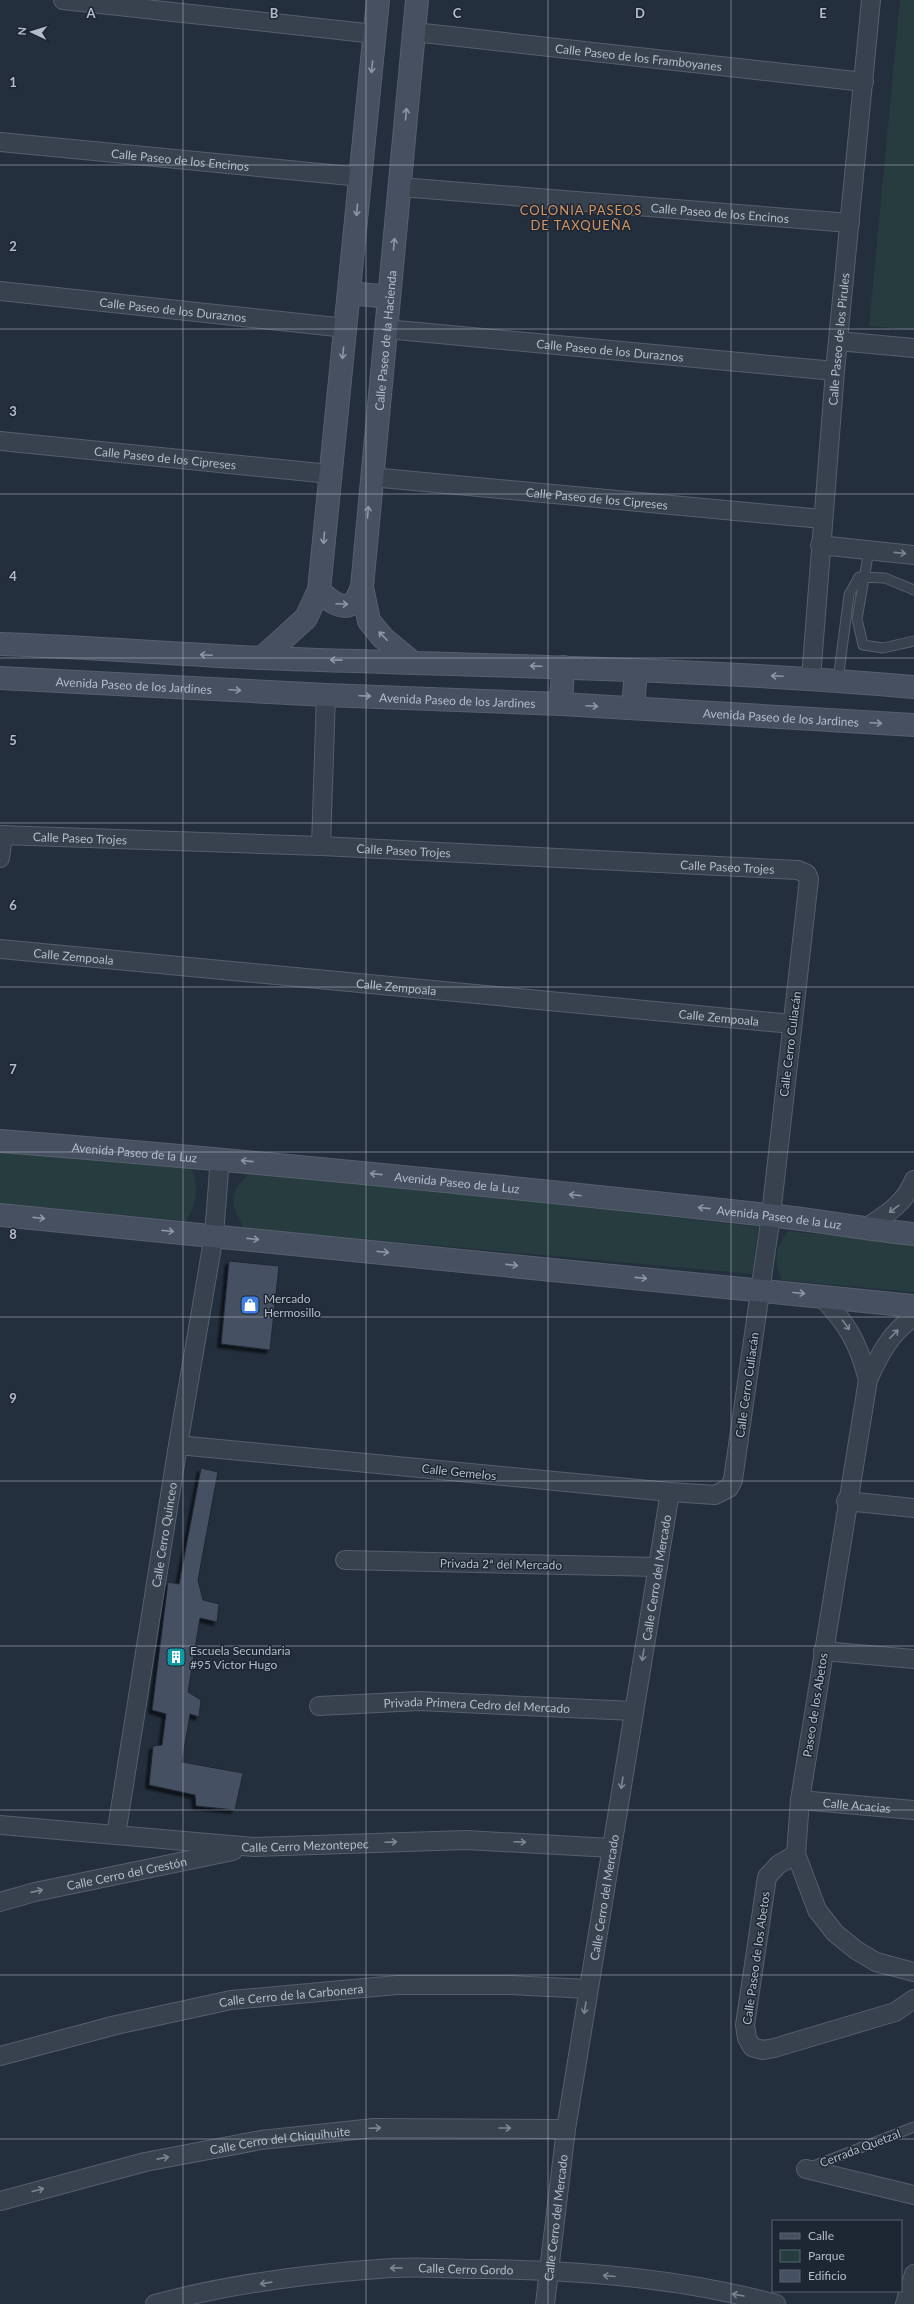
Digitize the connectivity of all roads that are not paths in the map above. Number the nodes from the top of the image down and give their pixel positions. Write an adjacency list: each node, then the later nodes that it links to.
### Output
1 (63, 0): 6 (street)
2 (378, 0): 6 (street)
3 (417, 0): 5 (street, Calle Paseo de la Hacienda)
4 (871, 0): 7 (street, Calle Paseo de los Pirules)
5 (414, 32): 7 (street, Calle Paseo de los Framboyanes); 10 (street, Calle Paseo de la Hacienda, one-way to 5)
6 (375, 34): 9 (street, one-way to 9)
7 (864, 82): 11 (street, Calle Paseo de los Pirules)
8 (0, 142): 9 (street, Calle Paseo de los Encinos)
9 (360, 176): 13 (street, one-way to 13)
10 (400, 187): 11 (street, Calle Paseo de los Encinos); 14 (street, Calle Paseo de la Hacienda, one-way to 10)
11 (850, 222): 17 (street, Calle Paseo de los Pirules)
12 (0, 291): 15 (street, Calle Paseo de los Duraznos)
13 (350, 293): 14 (street); 15 (street)
14 (389, 297): 16 (street, Calle Paseo de la Hacienda)
15 (346, 328): 21 (street, one-way to 21)
16 (386, 329): 19 (street, Calle Paseo de los Duraznos); 22 (street, Calle Paseo de la Hacienda)
17 (838, 341): 18 (street); 19 (street, Calle Paseo de los Pirules)
18 (914, 348)
19 (835, 371): 23 (street, Calle Paseo de los Pirules)
20 (0, 441): 21 (street, Calle Paseo de los Cipreses)
21 (330, 474): 28 (street, one-way to 28)
22 (371, 477): 23 (street, Calle Paseo de los Cipreses); 27 (street, Calle Paseo de la Hacienda, one-way to 22)
23 (822, 519): 24 (street, Calle Paseo de los Pirules)
24 (820, 546): 25 (street); 39 (street, Calle Paseo de los Pirules)
25 (869, 550): 26 (street, one-way to 26); 30 (lane)
26 (914, 555)
27 (362, 587): 28 (street, one-way to 27); 35 (street, Calle Paseo de la Hacienda, one-way to 27)
28 (319, 590): 34 (street)
29 (914, 590): 41 (lane)
30 (914, 641)
31 (0, 644): 32 (street)
32 (48, 646): 33 (street); 40 (street)
33 (128, 651): 34 (street, one-way to 33); 42 (street)
34 (262, 658): 35 (street, one-way to 34)
35 (412, 662): 36 (street, one-way to 35)
36 (563, 666): 37 (street); 45 (street)
37 (636, 670): 39 (street, one-way to 37); 46 (street)
38 (0, 678): 40 (street, Avenida Paseo de los Jardines)
39 (811, 678): 41 (street)
40 (46, 680): 42 (street, Avenida Paseo de los Jardines)
41 (838, 680): 43 (street)
42 (125, 684): 44 (street, Avenida Paseo de los Jardines, one-way to 44)
43 (914, 687)
44 (326, 695): 45 (street, Avenida Paseo de los Jardines, one-way to 45); 49 (street)
45 (561, 704): 46 (street, Avenida Paseo de los Jardines, one-way to 46)
46 (633, 708): 47 (street, Avenida Paseo de los Jardines, one-way to 47)
47 (914, 725)
48 (1, 835): 49 (street, Calle Paseo Trojes); 50 (street)
49 (321, 846): 51 (street, Calle Paseo Trojes)
50 (0, 858)
51 (807, 874): 53 (street, Calle Cerro Culiacán)
52 (0, 949): 53 (street, Calle Zempoala)
53 (792, 1024): 58 (street, Calle Cerro Culiacán)
54 (0, 1141): 55 (street, Avenida Paseo de la Luz)
55 (220, 1158): 58 (street, Avenida Paseo de la Luz, one-way to 55); 61 (street, Calle Cerro Quinceo)
56 (914, 1180): 59 (street, one-way to 59)
57 (0, 1215): 61 (street, one-way to 61)
58 (771, 1215): 59 (street, Avenida Paseo de la Luz); 62 (street, Calle Cerro Culiacán)
59 (864, 1229): 60 (street, Avenida Paseo de la Luz)
60 (914, 1234)
61 (214, 1235): 62 (street, one-way to 62); 67 (street, Calle Cerro Quinceo)
62 (760, 1290): 63 (street, one-way to 63); 68 (street, Calle Cerro Culiacán)
63 (820, 1296): 64 (street); 66 (street, Paseo de los Abetos, one-way to 66)
64 (914, 1306)
65 (914, 1317): 66 (street, Paseo de los Abetos, one-way to 65)
66 (868, 1380): 70 (street, Paseo de los Abetos)
67 (178, 1445): 69 (street, Calle Gemelos); 81 (street, Calle Cerro Quinceo)
68 (733, 1480): 69 (street, Calle Gemelos)
69 (670, 1492): 73 (street, Calle Cerro del Mercado)
70 (846, 1501): 71 (street); 74 (street, Paseo de los Abetos)
71 (914, 1508)
72 (345, 1560): 73 (street, Privada 2ª del Mercado)
73 (658, 1567): 77 (street, Calle Cerro del Mercado, one-way to 77)
74 (823, 1650): 75 (street); 78 (street, Paseo de los Abetos)
75 (914, 1659)
76 (319, 1706): 77 (street, Privada Primera Cedro del Mercado)
77 (634, 1711): 83 (street, Calle Cerro del Mercado, one-way to 83)
78 (800, 1800): 79 (street, Calle Acacias); 84 (street, Paseo de los Abetos)
79 (914, 1810)
80 (0, 1825): 81 (street, Calle Cerro Mezontepec)
81 (116, 1835): 82 (street, Calle Cerro Mezontepec)
82 (254, 1846): 83 (street, Calle Cerro Mezontepec, one-way to 83); 85 (street, Calle Cerro del Crestón, one-way to 82)
83 (612, 1848): 87 (street, Calle Cerro del Mercado)
84 (796, 1854): 86 (street, Paseo de los Abetos); 88 (street, Calle Paseo de los Abetos)
85 (0, 1902)
86 (914, 1972)
87 (588, 1989): 89 (street, Calle Cerro de la Carbonera); 91 (street, Calle Cerro del Mercado, one-way to 91)
88 (914, 1999)
89 (0, 2056)
90 (914, 2127): 92 (lane, Cerrada Quetzal)
91 (566, 2129): 94 (street, Calle Cerro del Chiquihuite, one-way to 91); 95 (street, Calle Cerro del Mercado)
92 (806, 2169): 93 (street)
93 (914, 2195)
94 (0, 2201)
95 (547, 2270): 97 (street, Calle Cerro Gordo, one-way to 97); 98 (street, Calle Cerro del Mercado); 99 (street, Calle Cerro Gordo, one-way to 95)
96 (914, 2274): 100 (street)
97 (155, 2304)
98 (545, 2304)
99 (776, 2304)
100 (905, 2304)

